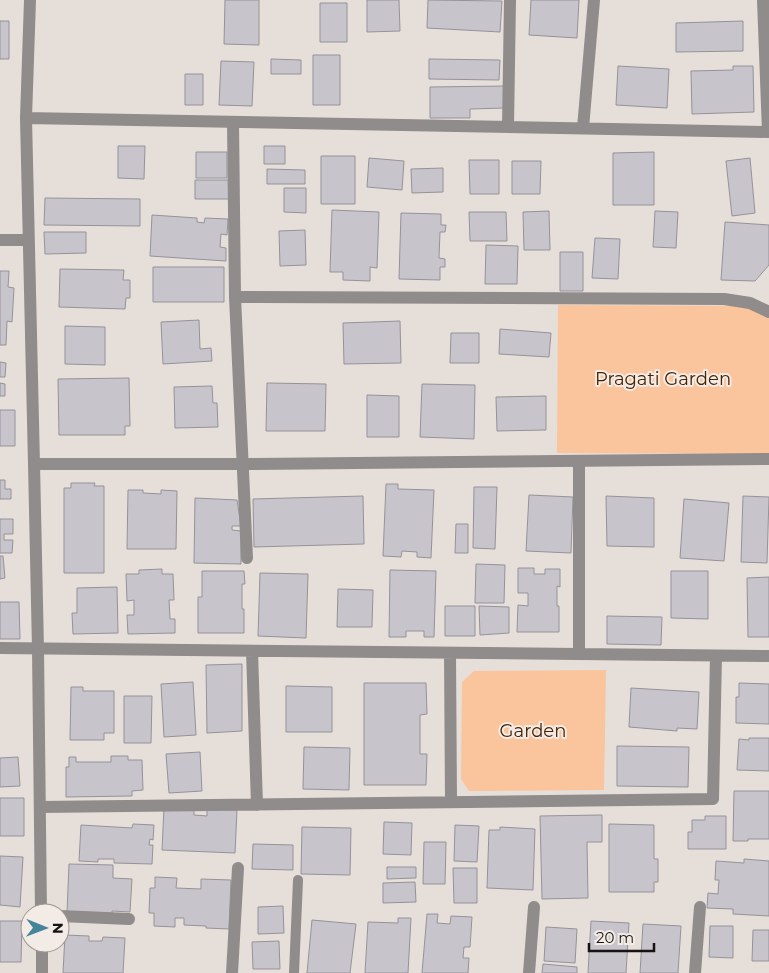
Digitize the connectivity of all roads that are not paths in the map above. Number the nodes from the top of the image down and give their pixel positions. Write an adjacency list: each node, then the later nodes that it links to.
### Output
1 (30, 0): 5 (street)
2 (510, 0): 7 (street)
3 (594, 0): 8 (street)
4 (763, 0): 9 (street)
5 (26, 118): 6 (street); 11 (street)
6 (233, 122): 7 (street); 12 (street)
7 (508, 127): 8 (street)
8 (583, 128): 9 (street)
9 (769, 132)
10 (0, 240): 11 (street)
11 (28, 240): 16 (street)
12 (236, 297): 13 (street); 17 (street)
13 (769, 312)
14 (769, 460): 15 (street)
15 (579, 461): 17 (street); 23 (street)
16 (34, 464): 17 (street); 20 (street)
17 (244, 464): 18 (street)
18 (247, 558)
19 (0, 648): 20 (street)
20 (38, 649): 21 (street); 28 (street)
21 (252, 651): 22 (street); 27 (street)
22 (450, 653): 23 (street); 26 (street)
23 (579, 654): 24 (street)
24 (716, 656): 25 (street); 26 (street)
25 (769, 656)
26 (451, 802): 27 (street)
27 (257, 804): 28 (street)
28 (40, 807): 31 (street)
29 (238, 868): 38 (street)
30 (298, 880): 39 (lane)
31 (41, 903)
32 (534, 907): 40 (street)
33 (700, 907): 41 (street)
34 (70, 916): 35 (street)
35 (129, 919)
36 (42, 953): 37 (street)
37 (42, 973)
38 (232, 973)
39 (294, 973)
40 (529, 973)
41 (695, 973)

